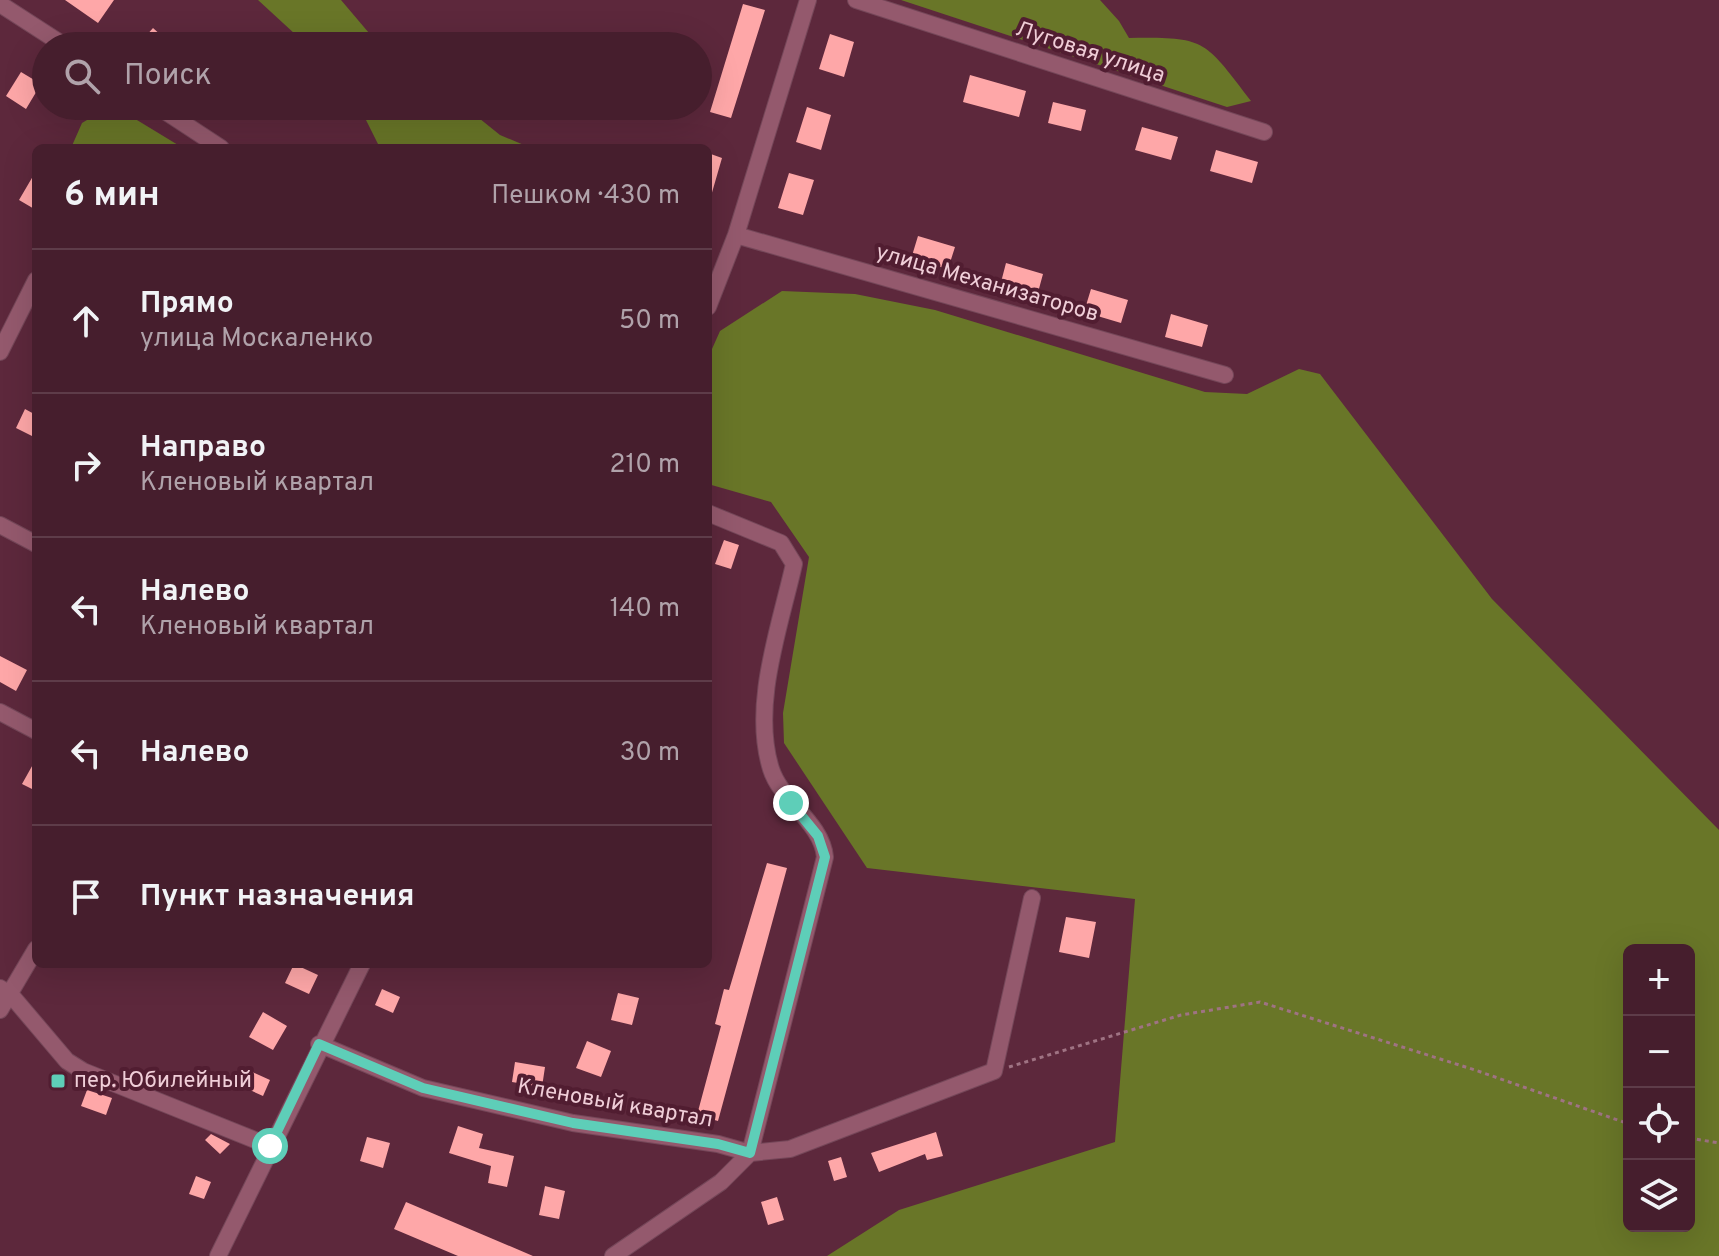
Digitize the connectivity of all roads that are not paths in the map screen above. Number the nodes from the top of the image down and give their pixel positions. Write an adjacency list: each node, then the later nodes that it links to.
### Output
1 (808, 0): 8 (street)
2 (856, 0): 6 (street, Луговая улица)
3 (0, 4): 4 (street)
4 (43, 32)
5 (178, 120): 7 (street)
6 (1264, 132)
7 (215, 144)
8 (736, 235): 10 (street); 12 (street, улица Механизаторов)
9 (32, 288): 11 (street)
10 (712, 297)
11 (0, 352)
12 (1225, 375)
13 (712, 515): 25 (street)
14 (0, 525): 15 (street)
15 (32, 542)
16 (0, 712): 17 (street)
17 (32, 729)
18 (1032, 898): 25 (street)
19 (32, 955): 21 (street)
20 (360, 968): 23 (street)
21 (6, 991): 22 (street); 24 (street)
22 (0, 1010)
23 (319, 1044): 24 (street); 25 (street, Кленовый квартал)
24 (270, 1146): 26 (street)
25 (750, 1153): 27 (street)
26 (218, 1256)
27 (613, 1256)

